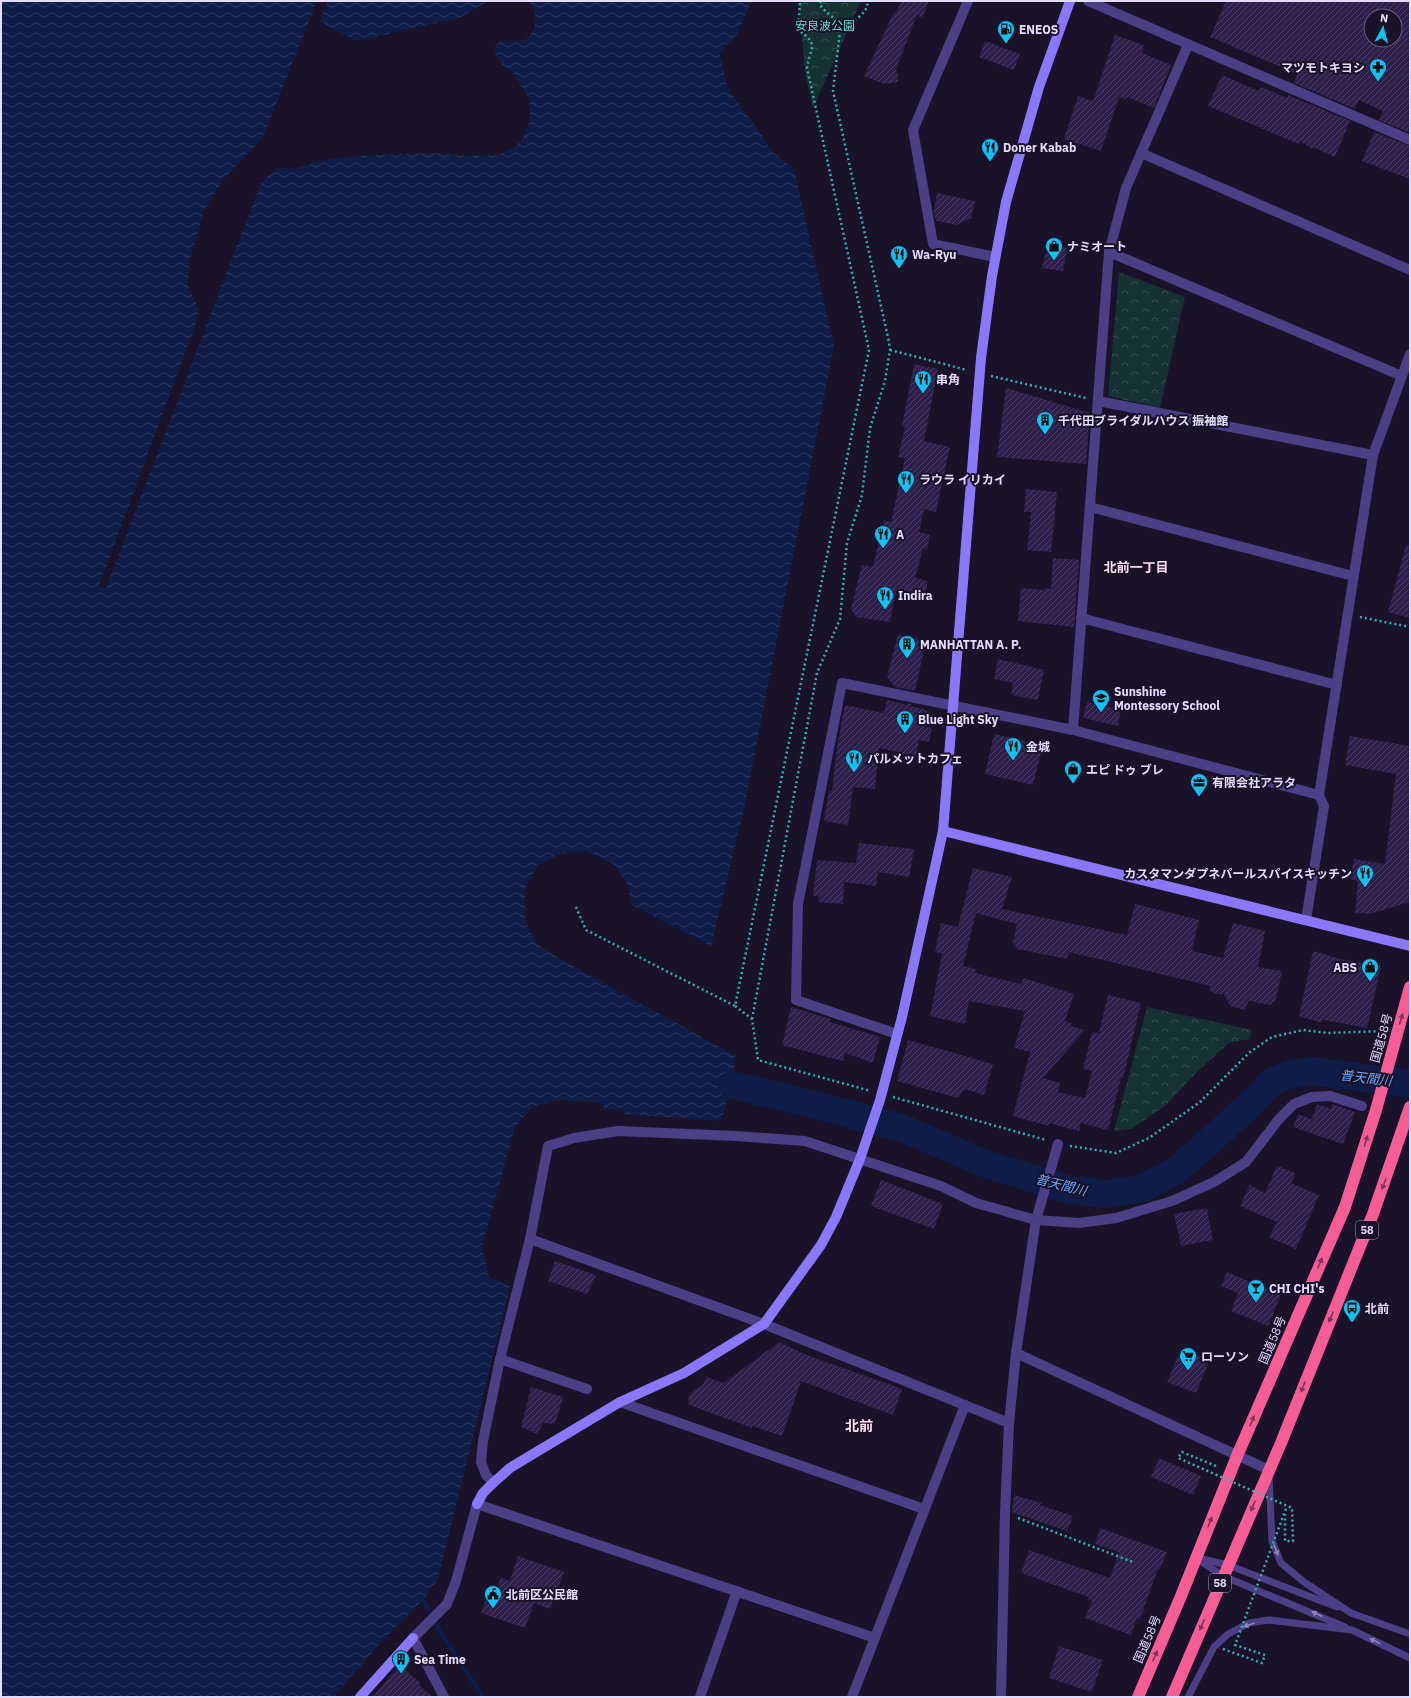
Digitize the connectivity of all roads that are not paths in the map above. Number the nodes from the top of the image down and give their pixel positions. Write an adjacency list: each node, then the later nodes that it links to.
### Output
1 (968, 1): 8 (street)
2 (1070, 1): 8 (street)
3 (1088, 1): 4 (street)
4 (1188, 45): 5 (street); 6 (street)
5 (1410, 140)
6 (1141, 153): 7 (street); 9 (street)
7 (1109, 252): 11 (street); 12 (street)
8 (995, 257): 18 (street)
9 (1410, 270)
10 (1410, 354): 11 (street)
11 (1402, 376): 13 (street)
12 (1098, 401): 13 (street); 14 (street)
13 (1372, 455): 15 (street)
14 (1090, 506): 15 (street); 16 (street)
15 (1353, 576): 17 (street)
16 (1081, 618): 17 (street); 19 (street)
17 (1337, 685): 20 (street)
18 (953, 706): 19 (street); 21 (street); 25 (street)
19 (1073, 730): 20 (street)
20 (1319, 795): 22 (street)
21 (943, 831): 22 (street); 25 (street)
22 (1306, 920): 23 (street)
23 (1410, 946)
24 (1410, 987): 39 (highway, 国道58号 / 58, one-way to 24)
25 (897, 1034): 29 (street)
26 (1362, 1106): 30 (street)
27 (1410, 1107): 40 (highway, 58, one-way to 40)
28 (1058, 1144): 30 (street)
29 (861, 1155): 30 (street); 31 (street); 32 (street)
30 (1036, 1220): 33 (street)
31 (530, 1239): 32 (street); 34 (street)
32 (764, 1324): 36 (street); 37 (street)
33 (1016, 1353): 38 (street); 39 (street)
34 (500, 1358): 35 (street); 41 (street)
35 (587, 1389)
36 (620, 1402): 41 (street); 43 (street)
37 (965, 1405): 38 (street); 43 (street)
38 (1009, 1423): 57 (street)
39 (1237, 1456): 40 (street); 44 (highway, 国道58号 / 58, one-way to 39)
40 (1269, 1470): 45 (highway, 58, one-way to 45); 47 (lane, one-way to 47)
41 (493, 1483): 42 (street)
42 (477, 1504): 46 (street); 50 (street)
43 (924, 1510): 51 (street)
44 (1196, 1558): 45 (lane); 45 (lane); 58 (highway, 国道58号 / 58, one-way to 44)
45 (1226, 1570): 47 (lane); 48 (lane, one-way to 45); 59 (highway, 58, one-way to 59)
46 (737, 1591): 51 (street); 55 (street)
47 (1351, 1613): 49 (lane)
48 (1352, 1630): 52 (lane, one-way to 48); 60 (lane, one-way to 60)
49 (1410, 1634)
50 (413, 1638): 53 (street); 54 (street)
51 (875, 1638): 56 (street)
52 (1410, 1658)
53 (360, 1697)
54 (444, 1697)
55 (700, 1697)
56 (852, 1697)
57 (1001, 1697)
58 (1138, 1697)
59 (1172, 1697)
60 (1188, 1697)

